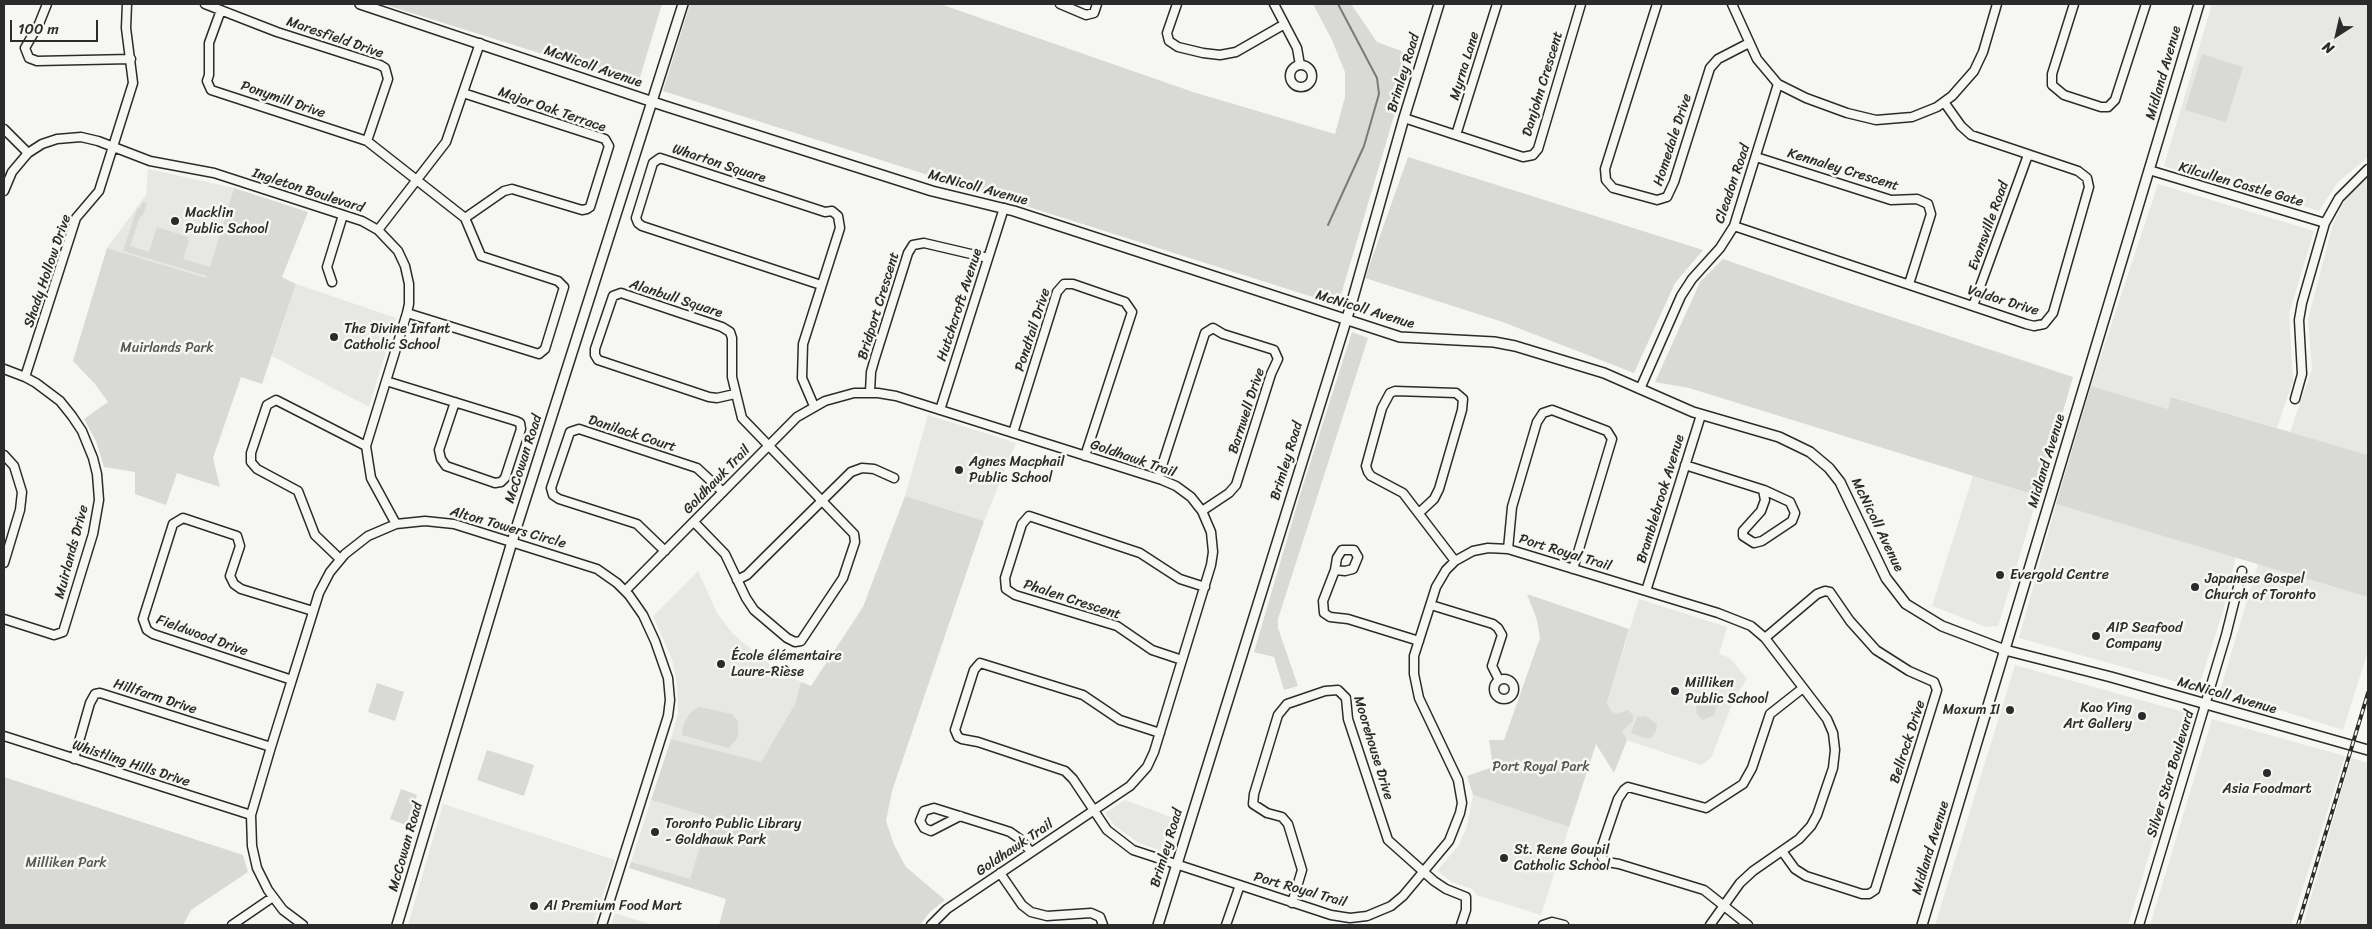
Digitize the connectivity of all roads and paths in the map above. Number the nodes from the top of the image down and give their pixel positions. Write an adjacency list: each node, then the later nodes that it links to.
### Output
1 (47, 4): 23 (street)
2 (127, 4): 23 (street, Shady Hollow Drive)
3 (205, 4): 19 (street, Maresfield Drive)
4 (360, 4): 21 (main road, McNicoll Avenue)
5 (682, 4): 27 (main road, McCowan Road)
6 (1060, 4): 7 (street)
7 (1098, 4)
8 (1177, 4): 20 (street)
9 (1274, 4): 20 (street)
10 (1439, 4): 29 (main road, Brimley Road)
11 (1496, 4): 31 (street, Myrna Lane)
12 (1581, 4): 31 (street, Danjohn Crescent)
13 (1657, 4): 22 (street, Homedale Drive)
14 (1732, 4): 22 (street)
15 (1997, 4): 28 (street)
16 (2074, 4): 17 (street)
17 (2146, 4)
18 (2199, 4): 37 (main road, Midland Avenue)
19 (221, 10): 32 (street, Ponymill Drive); 32 (street, Maresfield Drive)
20 (1283, 24): 24 (street)
21 (480, 43): 26 (street); 27 (main road, McNicoll Avenue)
22 (1749, 44): 25 (street)
23 (131, 59): 33 (street, Shady Hollow Drive)
24 (1300, 65)
25 (1778, 84): 28 (street); 36 (street, Cleadon Road)
26 (463, 93): 39 (street); 43 (street, Major Oak Terrace)
27 (653, 102): 41 (main road, McNicoll Avenue); 80 (main road, McCowan Road)
28 (1944, 102): 35 (street, Valdor Drive)
29 (1404, 118): 31 (street, Danjohn Crescent); 53 (main road, Brimley Road)
30 (4, 129): 34 (street)
31 (1456, 135)
32 (367, 141): 39 (street, Ponymill Drive)
33 (113, 146): 34 (street, Ingleton Boulevard); 42 (street, Ingleton Boulevard); 55 (street, Shady Hollow Drive)
34 (28, 153): 40 (street, Ingleton Boulevard)
35 (2028, 156): 51 (street, Evansville Road); 51 (street, Valdor Drive)
36 (1756, 157): 45 (street, Cleadon Road); 49 (street, Kennaley Crescent)
37 (2150, 170): 44 (street, Kilcullen Castle Gate); 98 (main road, Midland Avenue)
38 (2368, 170): 44 (street)
39 (417, 181): 43 (street, Ponymill Drive); 46 (street)
40 (4, 191)
41 (1004, 208): 47 (street, Hutchcroft Avenue); 53 (main road, McNicoll Avenue)
42 (343, 215): 46 (street, Ingleton Boulevard); 48 (street)
43 (465, 218): 52 (street)
44 (2325, 223): 60 (street)
45 (1734, 226): 49 (street, Valdor Drive); 57 (street, Cleadon Road)
46 (378, 230): 52 (street, Ingleton Boulevard)
47 (988, 258): 58 (street, Bridport Crescent); 63 (street, Hutchcroft Avenue)
48 (332, 282)
49 (1909, 284): 51 (street, Valdor Drive)
50 (822, 285): 50 (street, Wharton Square); 62 (street, Wharton Square)
51 (1973, 306)
52 (407, 313): 56 (street, Ingleton Boulevard)
53 (1346, 320): 57 (main road, McNicoll Avenue); 114 (main road, Brimley Road)
54 (4, 369): 55 (street, Muirlands Drive)
55 (25, 377): 95 (street, Muirlands Drive)
56 (386, 380): 61 (street); 66 (street, Ingleton Boulevard)
57 (1640, 389): 64 (main road, McNicoll Avenue)
58 (870, 392): 62 (street, Goldhawk Trail); 63 (street, Goldhawk Trail)
59 (735, 394): 59 (street, Alanbull Square); 67 (street, Alanbull Square)
60 (2295, 399)
61 (455, 402): 61 (street)
62 (814, 406): 67 (street, Goldhawk Trail)
63 (940, 410): 65 (street, Goldhawk Trail)
64 (1700, 415): 70 (street, Bramblebrook Avenue); 98 (main road, McNicoll Avenue)
65 (1013, 433): 69 (street, Goldhawk Trail); 69 (street, Pondtail Drive)
66 (366, 446): 79 (street, Ingleton Boulevard); 83 (street)
67 (768, 446): 74 (street, Goldhawk Trail); 75 (street, Alanbull Square)
68 (4, 455): 85 (street)
69 (1085, 456): 72 (street, Goldhawk Trail)
70 (1685, 465): 73 (street); 92 (street, Bramblebrook Avenue)
71 (894, 478): 75 (street)
72 (1158, 478): 76 (street, Goldhawk Trail); 76 (street, Barnwell Drive)
73 (1762, 490): 73 (street)
74 (723, 492): 78 (street, Goldhawk Trail); 82 (street, Danilack Court)
75 (822, 500): 89 (street); 89 (street, Alanbull Square)
76 (1202, 511): 90 (street, Goldhawk Trail)
77 (1420, 512): 77 (street); 84 (street)
78 (694, 522): 82 (street, Goldhawk Trail); 89 (street)
79 (396, 524): 80 (street, Alton Towers Circle); 83 (street, Alton Towers Circle)
80 (512, 542): 91 (street, Alton Towers Circle); 123 (main road, McCowan Road)
81 (1508, 549): 84 (street, Port Royal Trail); 86 (street, Port Royal Trail); 86 (street)
82 (665, 551): 91 (street, Goldhawk Trail)
83 (340, 559): 94 (street, Alton Towers Circle)
84 (1455, 561): 93 (street, Port Royal Trail)
85 (4, 563)
86 (1573, 569): 92 (street, Port Royal Trail)
87 (1335, 570): 97 (street)
88 (2242, 571): 103 (street, Silver Star Boulevard)
89 (737, 580)
90 (1204, 587): 99 (street, Goldhawk Trail); 99 (street, Phalen Crescent)
91 (625, 591): 124 (street, Alton Towers Circle)
92 (1646, 591): 96 (street, Port Royal Trail)
93 (1431, 605): 97 (street, Port Royal Trail); 101 (street)
94 (313, 611): 100 (street, Alton Towers Circle); 100 (street, Fieldwood Drive)
95 (4, 620)
96 (1765, 638): 102 (street, Port Royal Trail); 112 (street, Bellrock Drive)
97 (1419, 641): 115 (street, Port Royal Trail)
98 (2005, 650): 103 (main road, McNicoll Avenue); 134 (main road, Midland Avenue)
99 (1182, 660): 104 (street, Goldhawk Trail)
100 (292, 680): 106 (street, Alton Towers Circle)
101 (1499, 680)
102 (1803, 688): 112 (street, Port Royal Trail); 120 (street)
103 (2205, 704): 107 (main road, McNicoll Avenue); 135 (street, Silver Star Boulevard)
104 (1160, 733): 109 (street, Goldhawk Trail); 109 (street, Port Royal Trail)
105 (4, 736): 108 (street, Whistling Hills Drive)
106 (271, 747): 108 (street, Hillfarm Drive); 110 (street, Alton Towers Circle)
107 (2368, 750)
108 (74, 758): 110 (street, Whistling Hills Drive)
109 (1094, 810): 113 (street, Goldhawk Trail); 114 (street, Port Royal Trail)
110 (250, 816): 118 (street, Alton Towers Circle)
111 (960, 816): 111 (street); 113 (street)
112 (1782, 851): 120 (street, Port Royal Trail)
113 (1031, 852): 116 (street, Goldhawk Trail)
114 (1176, 865): 117 (street, Port Royal Trail); 127 (main road, Brimley Road)
115 (1424, 872): 119 (street, Port Royal Trail); 119 (street, Moorehouse Drive); 129 (street)
116 (1000, 873): 125 (street, Goldhawk Trail); 126 (street)
117 (1240, 885): 119 (street, Port Royal Trail); 128 (street)
118 (273, 897): 121 (street); 122 (street, Alton Towers Circle)
119 (1292, 903)
120 (1723, 905): 132 (street, Port Royal Trail); 133 (street)
121 (232, 925)
122 (303, 925)
123 (397, 925)
124 (602, 925)
125 (931, 925)
126 (1103, 925)
127 (1158, 925)
128 (1226, 925)
129 (1461, 925)
130 (1543, 925): 131 (street)
131 (1564, 925)
132 (1710, 925)
133 (1748, 925)
134 (1922, 925)
135 (2139, 925)

